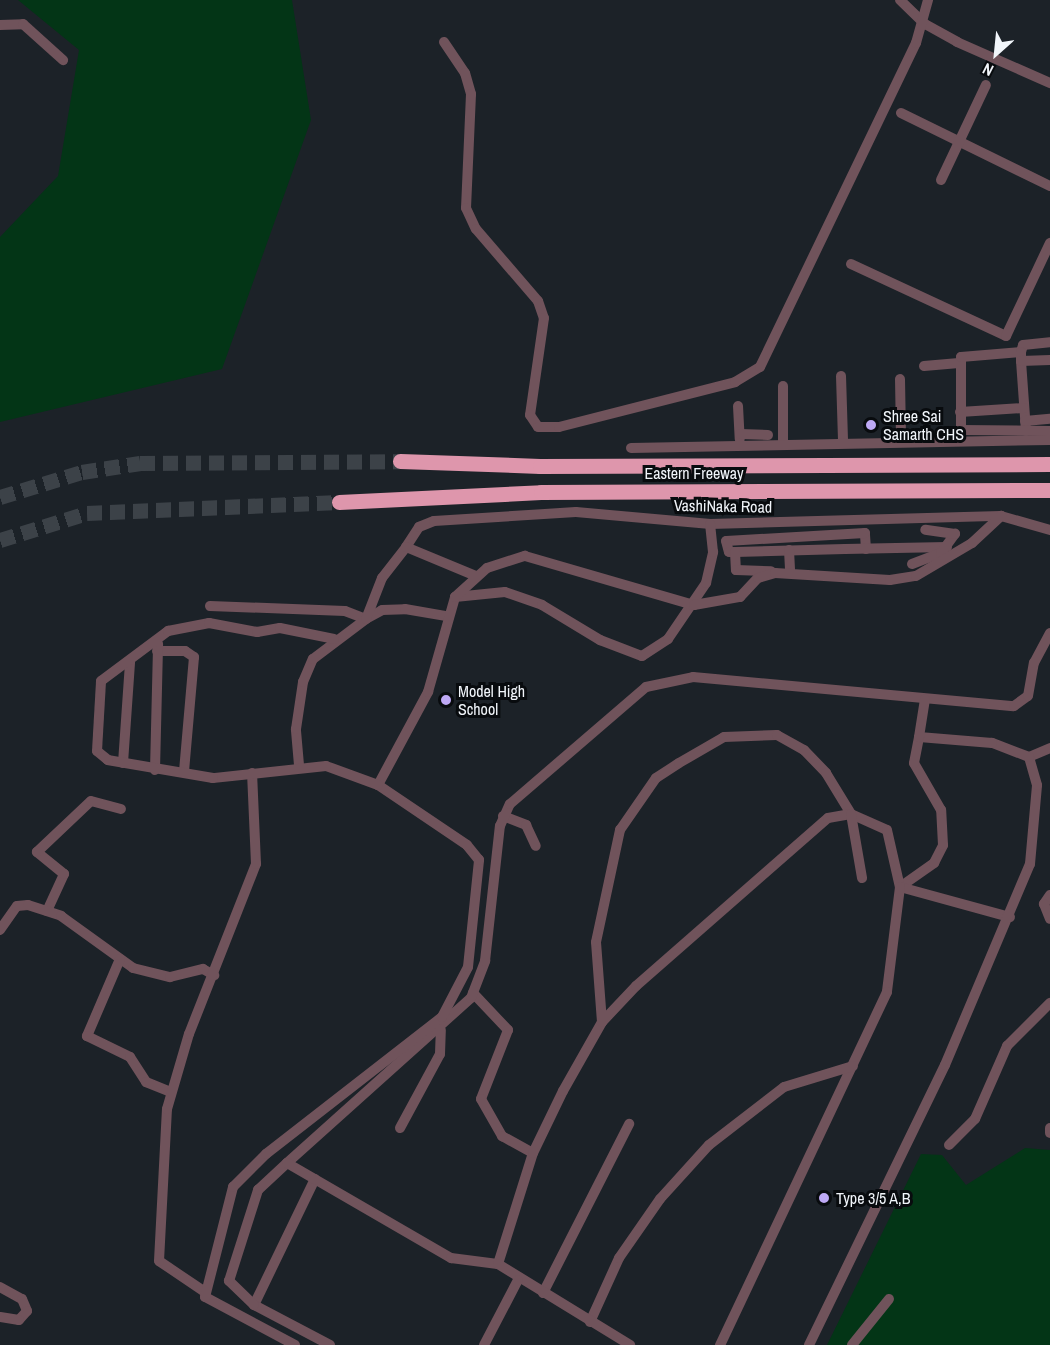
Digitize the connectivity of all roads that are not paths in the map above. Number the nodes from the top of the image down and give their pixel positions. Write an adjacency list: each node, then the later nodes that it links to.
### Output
1 (900, 0): 3 (street)
2 (928, 0): 3 (street)
3 (925, 24): 5 (street); 7 (street)
4 (0, 25): 6 (street)
5 (444, 42)
6 (63, 60)
7 (1050, 83)
8 (986, 85): 10 (street)
9 (901, 113): 10 (street)
10 (958, 142): 11 (street); 12 (street)
11 (941, 180)
12 (1050, 186)
13 (1050, 243): 14 (street)
14 (850, 264)
15 (1050, 342): 16 (street)
16 (1021, 357): 17 (street); 18 (street); 24 (street)
17 (1050, 360)
18 (959, 363): 19 (street); 25 (street)
19 (924, 366)
20 (841, 376): 34 (street)
21 (900, 379): 32 (street)
22 (783, 386): 31 (street)
23 (738, 406): 30 (street)
24 (1024, 408): 25 (street); 27 (street)
25 (960, 412): 29 (street)
26 (1050, 420): 27 (street)
27 (1026, 426): 28 (street); 29 (street)
28 (1050, 431)
29 (961, 435): 32 (street); 33 (street)
30 (740, 438): 31 (street); 35 (street)
31 (783, 438): 34 (street)
32 (901, 439): 34 (street)
33 (1050, 440)
34 (843, 441)
35 (631, 448)
36 (400, 461): 37 (highway, Eastern Freeway)
37 (1050, 464)
38 (1050, 490): 39 (highway, Eastern Freeway)
39 (339, 502)
40 (1001, 516): 41 (street, VashiNaka Road); 45 (street, VashiNaka Road); 59 (street)
41 (935, 518): 42 (street, VashiNaka Road); 49 (street)
42 (861, 520): 43 (street, VashiNaka Road); 46 (street)
43 (771, 522): 44 (street, VashiNaka Road); 47 (street)
44 (710, 524): 48 (street); 50 (street, VashiNaka Road)
45 (1050, 531)
46 (861, 533): 47 (street); 51 (street)
47 (772, 537): 52 (street)
48 (712, 547): 52 (street); 59 (street)
49 (947, 547): 51 (street); 54 (street)
50 (406, 548): 57 (street); 62 (street, VashiNaka Road)
51 (866, 549): 53 (street)
52 (731, 550): 53 (street); 55 (street)
53 (789, 550): 55 (street)
54 (912, 564)
55 (790, 571): 56 (street)
56 (804, 571)
57 (476, 576): 58 (street); 59 (street)
58 (455, 597): 59 (street); 61 (street)
59 (694, 605)
60 (210, 606): 62 (street)
61 (446, 616): 62 (street); 77 (street)
62 (366, 619): 65 (street)
63 (1050, 633): 68 (street)
64 (158, 638): 65 (street); 66 (street); 67 (street)
65 (334, 639): 73 (street)
66 (157, 651): 74 (street); 75 (street)
67 (130, 662): 72 (street); 72 (street)
68 (925, 699): 69 (street); 80 (street)
69 (919, 737): 71 (street); 83 (street)
70 (1050, 748): 71 (street)
71 (1029, 757): 86 (street)
72 (123, 763): 74 (street)
73 (299, 765): 76 (street); 77 (street)
74 (155, 770): 75 (street)
75 (184, 772): 76 (street)
76 (252, 773): 90 (street)
77 (378, 785): 108 (street)
78 (121, 809): 85 (street)
79 (851, 814): 82 (street); 83 (street); 93 (street); 93 (street)
80 (503, 816): 81 (street); 91 (street)
81 (536, 846)
82 (862, 878)
83 (900, 887): 86 (street); 95 (street)
84 (1050, 895): 87 (street)
85 (47, 911): 88 (street); 89 (street)
86 (1010, 917): 119 (street)
87 (1050, 919)
88 (0, 930)
89 (120, 959): 90 (street); 96 (street)
90 (214, 975): 96 (street)
91 (473, 993): 94 (street); 102 (street)
92 (1050, 1003): 101 (street)
93 (602, 1022): 102 (street)
94 (441, 1030): 98 (street); 103 (street)
95 (853, 1066): 113 (street); 118 (street)
96 (171, 1092): 108 (street)
97 (629, 1124): 109 (street)
98 (400, 1128)
99 (1050, 1128): 100 (street)
100 (1050, 1133)
101 (949, 1145)
102 (533, 1153): 105 (street)
103 (287, 1163): 104 (street); 111 (street)
104 (315, 1179): 105 (street); 111 (street)
105 (498, 1264): 106 (street)
106 (518, 1280): 109 (street); 116 (street)
107 (0, 1287): 112 (street)
108 (205, 1292): 114 (street)
109 (543, 1293): 113 (street)
110 (889, 1299): 120 (street)
111 (254, 1305): 115 (street)
112 (0, 1317)
113 (590, 1322): 117 (street)
114 (295, 1345)
115 (330, 1345)
116 (484, 1345)
117 (630, 1345)
118 (720, 1345)
119 (809, 1345)
120 (852, 1345)

